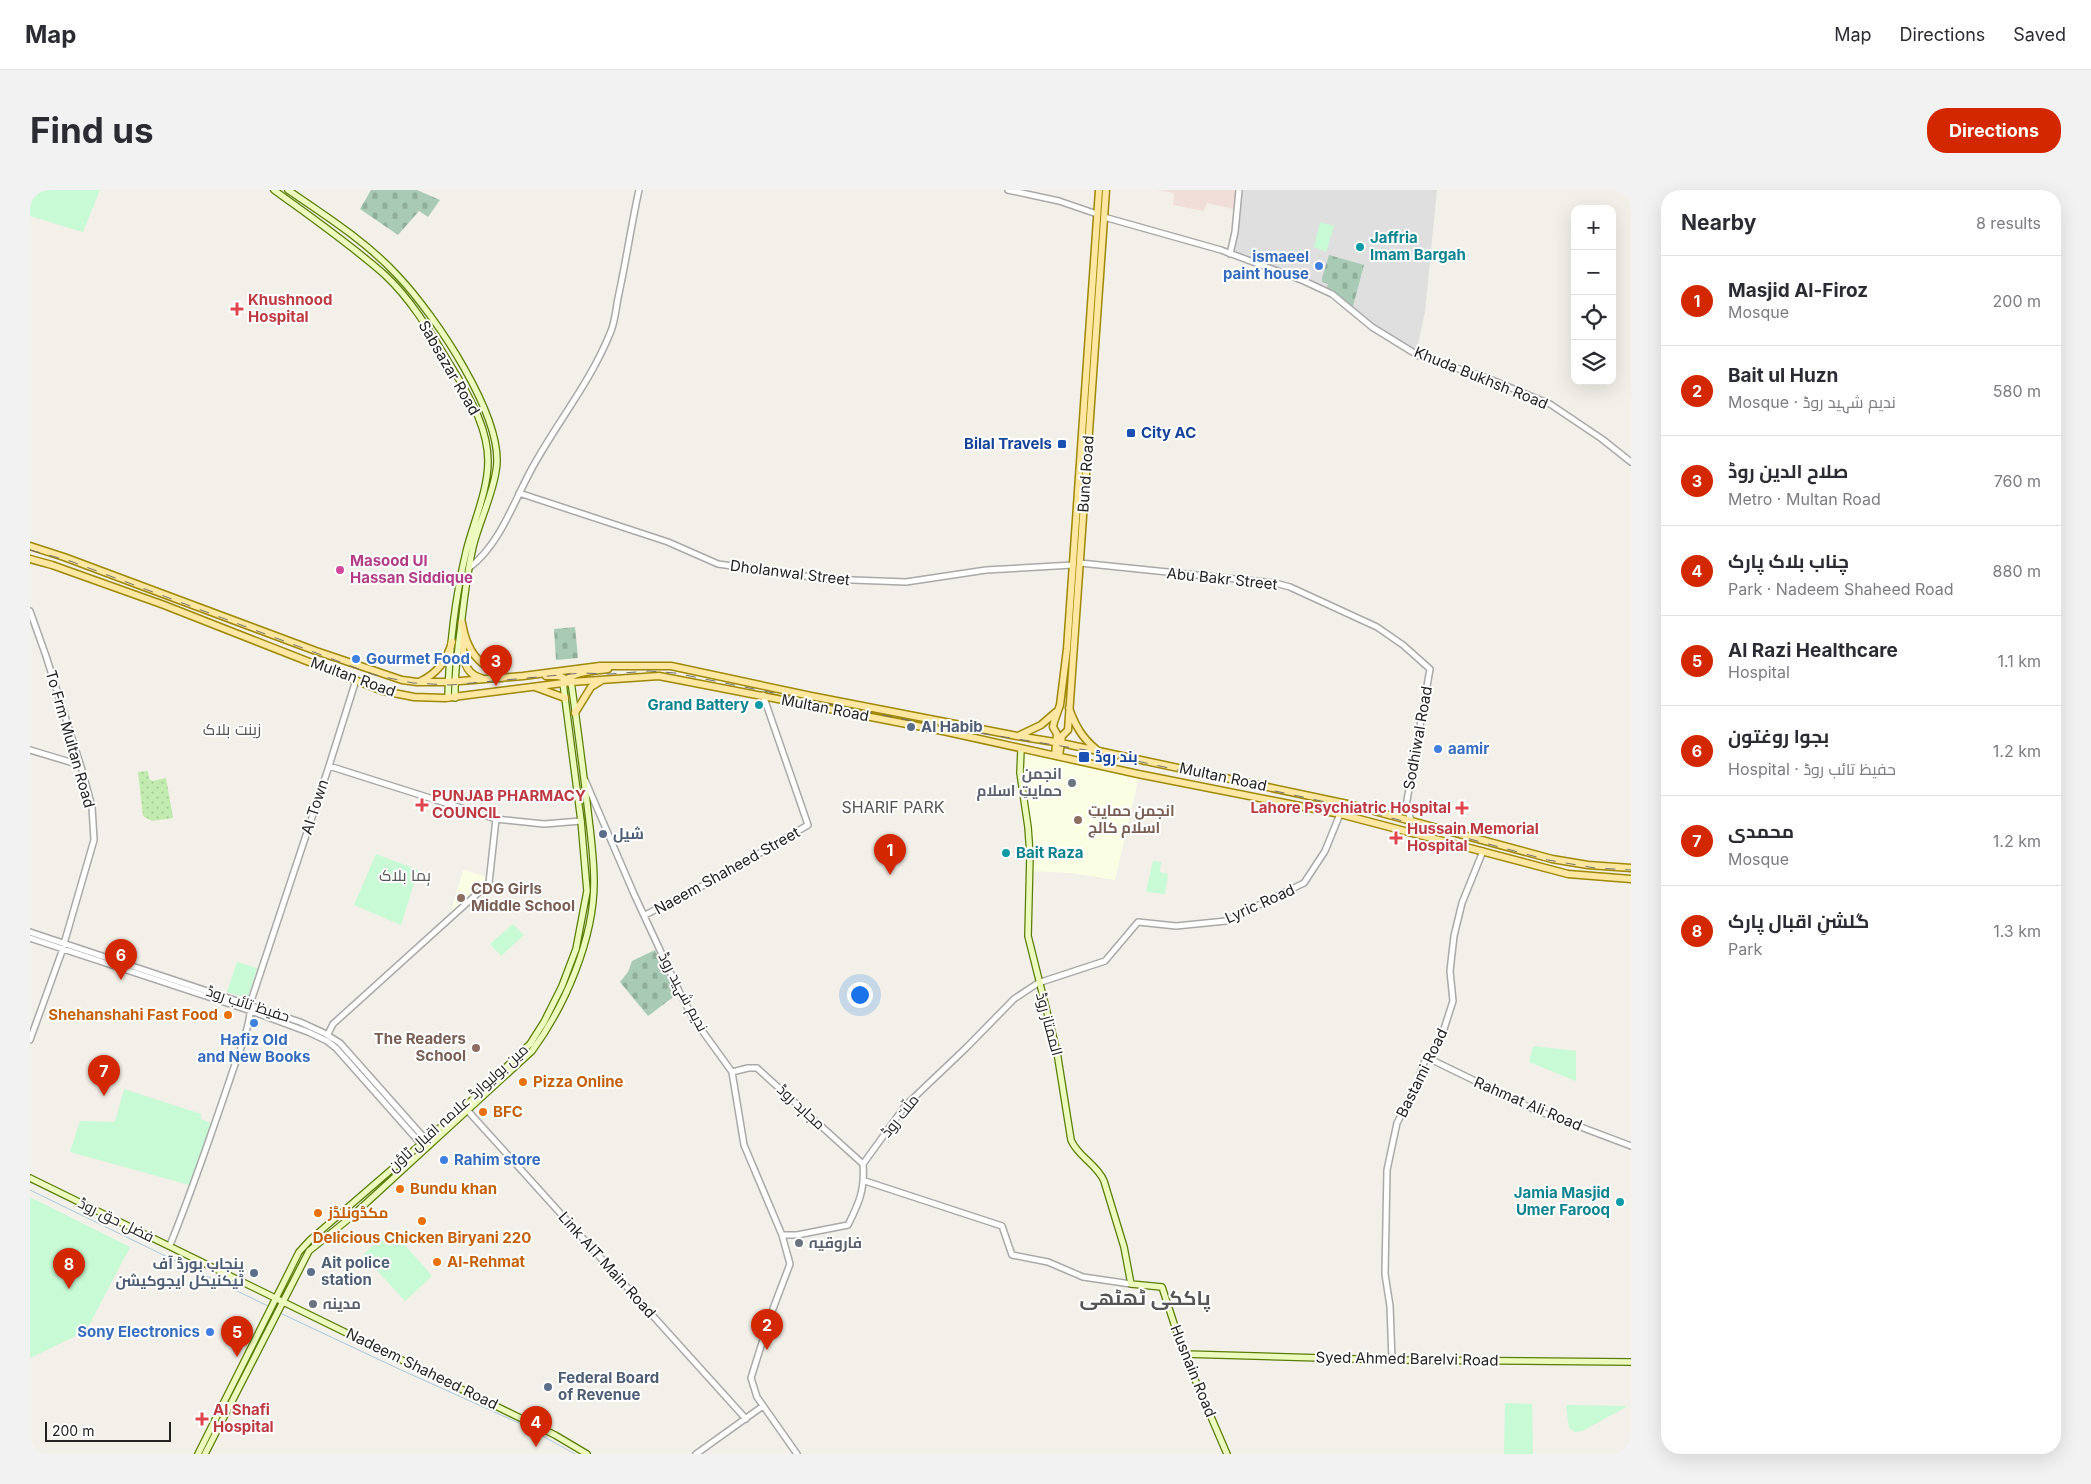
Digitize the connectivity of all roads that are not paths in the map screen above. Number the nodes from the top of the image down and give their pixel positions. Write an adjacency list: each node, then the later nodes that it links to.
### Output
1 (288, 190): 14 (main road, Sabsazar Road)
2 (639, 190): 12 (street)
3 (1008, 190): 8 (street)
4 (1099, 190): 8 (main road, Bund Road)
5 (1106, 190): 9 (main road, Bund Road)
6 (1239, 190): 10 (street)
7 (278, 191): 14 (main road, Sabsazar Road)
8 (1097, 214): 16 (main road, Bund Road)
9 (1104, 217): 10 (street, Khuda Bukhsh Road); 16 (main road, Bund Road)
10 (1230, 254): 11 (street, Khuda Bukhsh Road)
11 (1631, 462)
12 (519, 492): 16 (street, Dholanwal Street); 17 (street)
13 (30, 546): 31 (main road, Multan Road)
14 (469, 554): 17 (main road, Sabsazar Road); 22 (main road, Sabsazar Road)
15 (30, 559): 29 (main road, Multan Road)
16 (1076, 564): 18 (main road, Bund Road); 24 (street, Abu Bakr Street)
17 (470, 567): 20 (main road, Sabsazar Road)
18 (1075, 583): 37 (main road, Bund Road); 38 (main road, Bund Road)
19 (30, 611): 46 (street, To Frm Multan Road)
20 (462, 624): 21 (main road); 32 (main road, Sabsazar Road)
21 (464, 636): 26 (main road); 27 (main road)
22 (452, 642): 31 (main road); 32 (main road, Sabsazar Road)
23 (625, 666): 25 (main road, Multan Road); 30 (main road); 40 (main road, Multan Road)
24 (1430, 669): 49 (street, Sodhiwal Road)
25 (524, 676): 26 (main road, Multan Road); 30 (main road)
26 (502, 678): 27 (main road, Multan Road)
27 (482, 679): 32 (main road, Multan Road)
28 (605, 679): 30 (main road, Multan Road); 34 (main road, Multan Road); 39 (main road)
29 (356, 680): 35 (main road, Multan Road); 47 (street)
30 (567, 681): 33 (main road, Multan Road); 36 (main road, مین بولیوارڈ علامہ اقبال ٹاؤن); 39 (main road, مین بولیوارڈ علامہ اقبال ٹاؤن)
31 (418, 682): 32 (main road, Multan Road)
32 (452, 682): 35 (main road, Sabsazar Road)
33 (533, 686): 35 (main road, Multan Road); 36 (main road)
34 (763, 695): 42 (main road, Multan Road); 60 (street, Naeem Shaheed Street)
35 (452, 698)
36 (565, 698): 54 (main road, مین بولیوارڈ علامہ اقبال ٹاؤن)
37 (1068, 707): 41 (main road, Bund Road); 44 (main road)
38 (1059, 710): 40 (main road); 41 (main road, Bund Road)
39 (575, 713): 48 (main road, مین بولیوارڈ علامہ اقبال ٹاؤن)
40 (1017, 736): 41 (main road, Multan Road)
41 (1059, 742): 44 (main road, Multan Road); 45 (main road, Bund Road)
42 (1021, 749): 45 (main road, Multan Road); 64 (main road, الممتاز روڈ)
43 (30, 750): 46 (street)
44 (1097, 750): 51 (main road, Multan Road)
45 (1057, 755): 50 (main road, Multan Road)
46 (80, 765): 63 (street, To Frm Multan Road)
47 (329, 766): 52 (street, AI Town); 65 (street, AI Town)
48 (584, 778): 60 (street, ندیم شہید روڈ); 73 (main road, مین بولیوارڈ علامہ اقبال ٹاؤن)
49 (1406, 806): 51 (street, Sodhiwal Road); 53 (street, Sodhiwal Road)
50 (1340, 814): 55 (main road, Multan Road); 64 (street, Lyric Road)
51 (1394, 816): 53 (main road, Multan Road)
52 (496, 819): 54 (street, AI Town); 67 (street)
53 (1411, 820): 56 (main road, Multan Road)
54 (581, 821): 74 (main road, مین بولیوارڈ علامہ اقبال ٹاؤن)
55 (1484, 851): 57 (main road, Multan Road); 69 (street, Bastami Road)
56 (1534, 854): 57 (main road); 58 (main road, Multan Road)
57 (1531, 865): 59 (main road, Multan Road)
58 (1631, 868)
59 (1631, 879)
60 (645, 916): 70 (street, ندیم شہید روڈ)
61 (30, 932): 63 (street, حفیظ تائب روڈ)
62 (30, 938): 63 (street, حفیظ تائب روڈ)
63 (63, 946): 65 (street, حفیظ تائب روڈ); 66 (street, حفیظ تائب روڈ); 68 (street, To Frm Multan Road)
64 (1038, 983): 77 (street, ملّت روڈ); 82 (main road, الممتاز روڈ)
65 (251, 1004): 66 (street, AI Town); 67 (street, حفیظ تائب روڈ)
66 (251, 1011): 72 (street, حفیظ تائب روڈ); 81 (street, AI Town)
67 (328, 1034): 71 (street, حفیظ تائب روڈ)
68 (30, 1040)
69 (1428, 1058): 76 (street, Rahmat Ali Road); 86 (street, Bastami Road)
70 (732, 1072): 77 (street, مجاہد روڈ); 80 (street, ندیم شہید روڈ)
71 (377, 1085): 72 (street); 74 (street, حفیظ تائب روڈ)
72 (372, 1089): 75 (street, حفیظ تائب روڈ)
73 (468, 1111): 84 (main road, مین بولیوارڈ علامہ اقبال ٹاؤن); 89 (street, Link AIT Main Road)
74 (426, 1140): 75 (main road, مین بولیوارڈ علامہ اقبال ٹاؤن)
75 (421, 1144): 83 (main road, مین بولیوارڈ علامہ اقبال ٹاؤن)
76 (1631, 1146)
77 (863, 1164): 79 (street)
78 (30, 1178): 81 (main road, فضل حق روڈ)
79 (865, 1182): 80 (street); 82 (street)
80 (782, 1235): 88 (street, ندیم شہید روڈ)
81 (170, 1245): 83 (main road, فضل حق روڈ)
82 (1131, 1284): 85 (main road, Husnain Road)
83 (275, 1300): 84 (main road, فضل حق روڈ); 90 (main road, مین بولیوارڈ علامہ اقبال ٹاؤن)
84 (281, 1304): 91 (main road, مین بولیوارڈ علامہ اقبال ٹاؤن); 92 (main road, Nadeem Shaheed Road)
85 (1184, 1354): 86 (main road, Syed Ahmed Barelvi Road); 95 (main road, Husnain Road)
86 (1392, 1360): 87 (main road, Syed Ahmed Barelvi Road)
87 (1631, 1362)
88 (763, 1406): 89 (street); 94 (street, ندیم شہید روڈ)
89 (746, 1419): 93 (street)
90 (198, 1454)
91 (205, 1454)
92 (587, 1454)
93 (696, 1454)
94 (797, 1454)
95 (1227, 1454)

